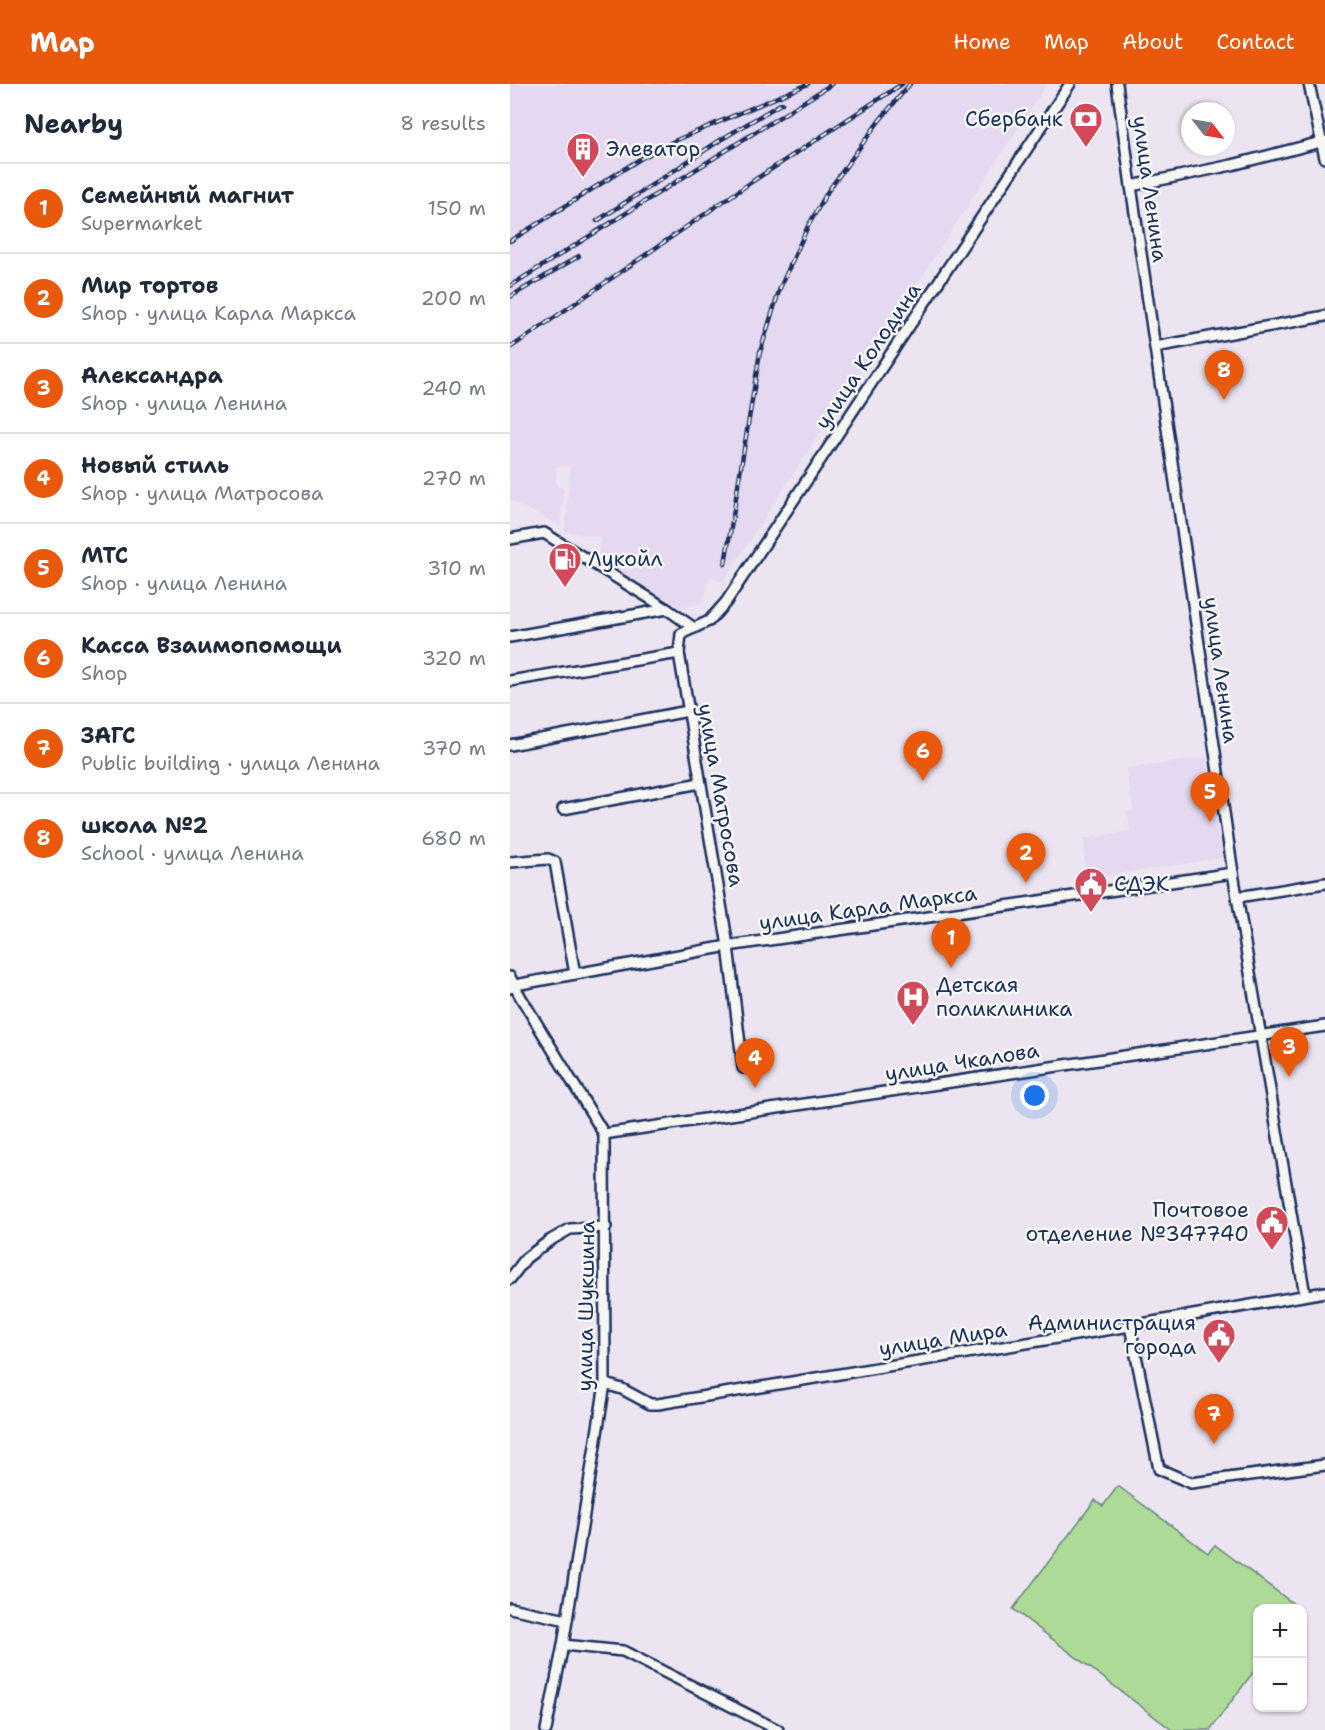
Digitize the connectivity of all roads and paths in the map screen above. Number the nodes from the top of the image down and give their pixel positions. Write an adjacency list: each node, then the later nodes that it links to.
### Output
1 (1070, 84): 11 (street, улица Колодина)
2 (1117, 84): 6 (street, улица Ленина)
3 (1309, 84): 4 (street)
4 (1323, 141): 5 (street); 6 (street)
5 (1325, 158)
6 (1131, 186): 8 (street, улица Ленина)
7 (1325, 316): 8 (street)
8 (1155, 347): 21 (street, улица Ленина)
9 (510, 539): 10 (street)
10 (667, 609): 11 (street); 13 (street)
11 (694, 628): 12 (street, улица Колодина)
12 (681, 634): 14 (street, улица Матросова)
13 (510, 637)
14 (679, 653): 15 (street); 16 (street, улица Матросова)
15 (510, 681)
16 (688, 711): 17 (street); 18 (street, улица Матросова)
17 (510, 745)
18 (700, 783): 19 (street); 24 (street, улица Матросова)
19 (563, 809)
20 (510, 862): 25 (street)
21 (1233, 873): 23 (street, улица Ленина); 24 (street, улица Карла Маркса)
22 (1325, 883): 23 (street)
23 (1238, 897): 28 (street, улица Ленина)
24 (728, 946): 25 (street, улица Карла Маркса); 29 (street, улица Матросова)
25 (574, 974): 26 (street, улица Карла Маркса)
26 (512, 983): 30 (street, улица Шукшина)
27 (1325, 1026): 28 (street, улица Чкалова)
28 (1260, 1035): 30 (street, улица Чкалова); 34 (street, улица Ленина)
29 (743, 1068)
30 (604, 1134): 31 (street, улица Шукшина)
31 (606, 1227): 32 (street); 36 (street, улица Шукшина)
32 (510, 1279)
33 (1325, 1292): 34 (street, улица Мира)
34 (1305, 1295): 35 (street, улица Мира)
35 (1130, 1326): 36 (street, улица Мира); 37 (street)
36 (605, 1383): 39 (street, улица Шукшина)
37 (1325, 1465)
38 (510, 1608): 39 (street)
39 (567, 1620): 40 (street, улица Шукшина)
40 (563, 1645): 41 (street, улица Шукшина); 42 (street)
41 (546, 1730)
42 (778, 1730)

